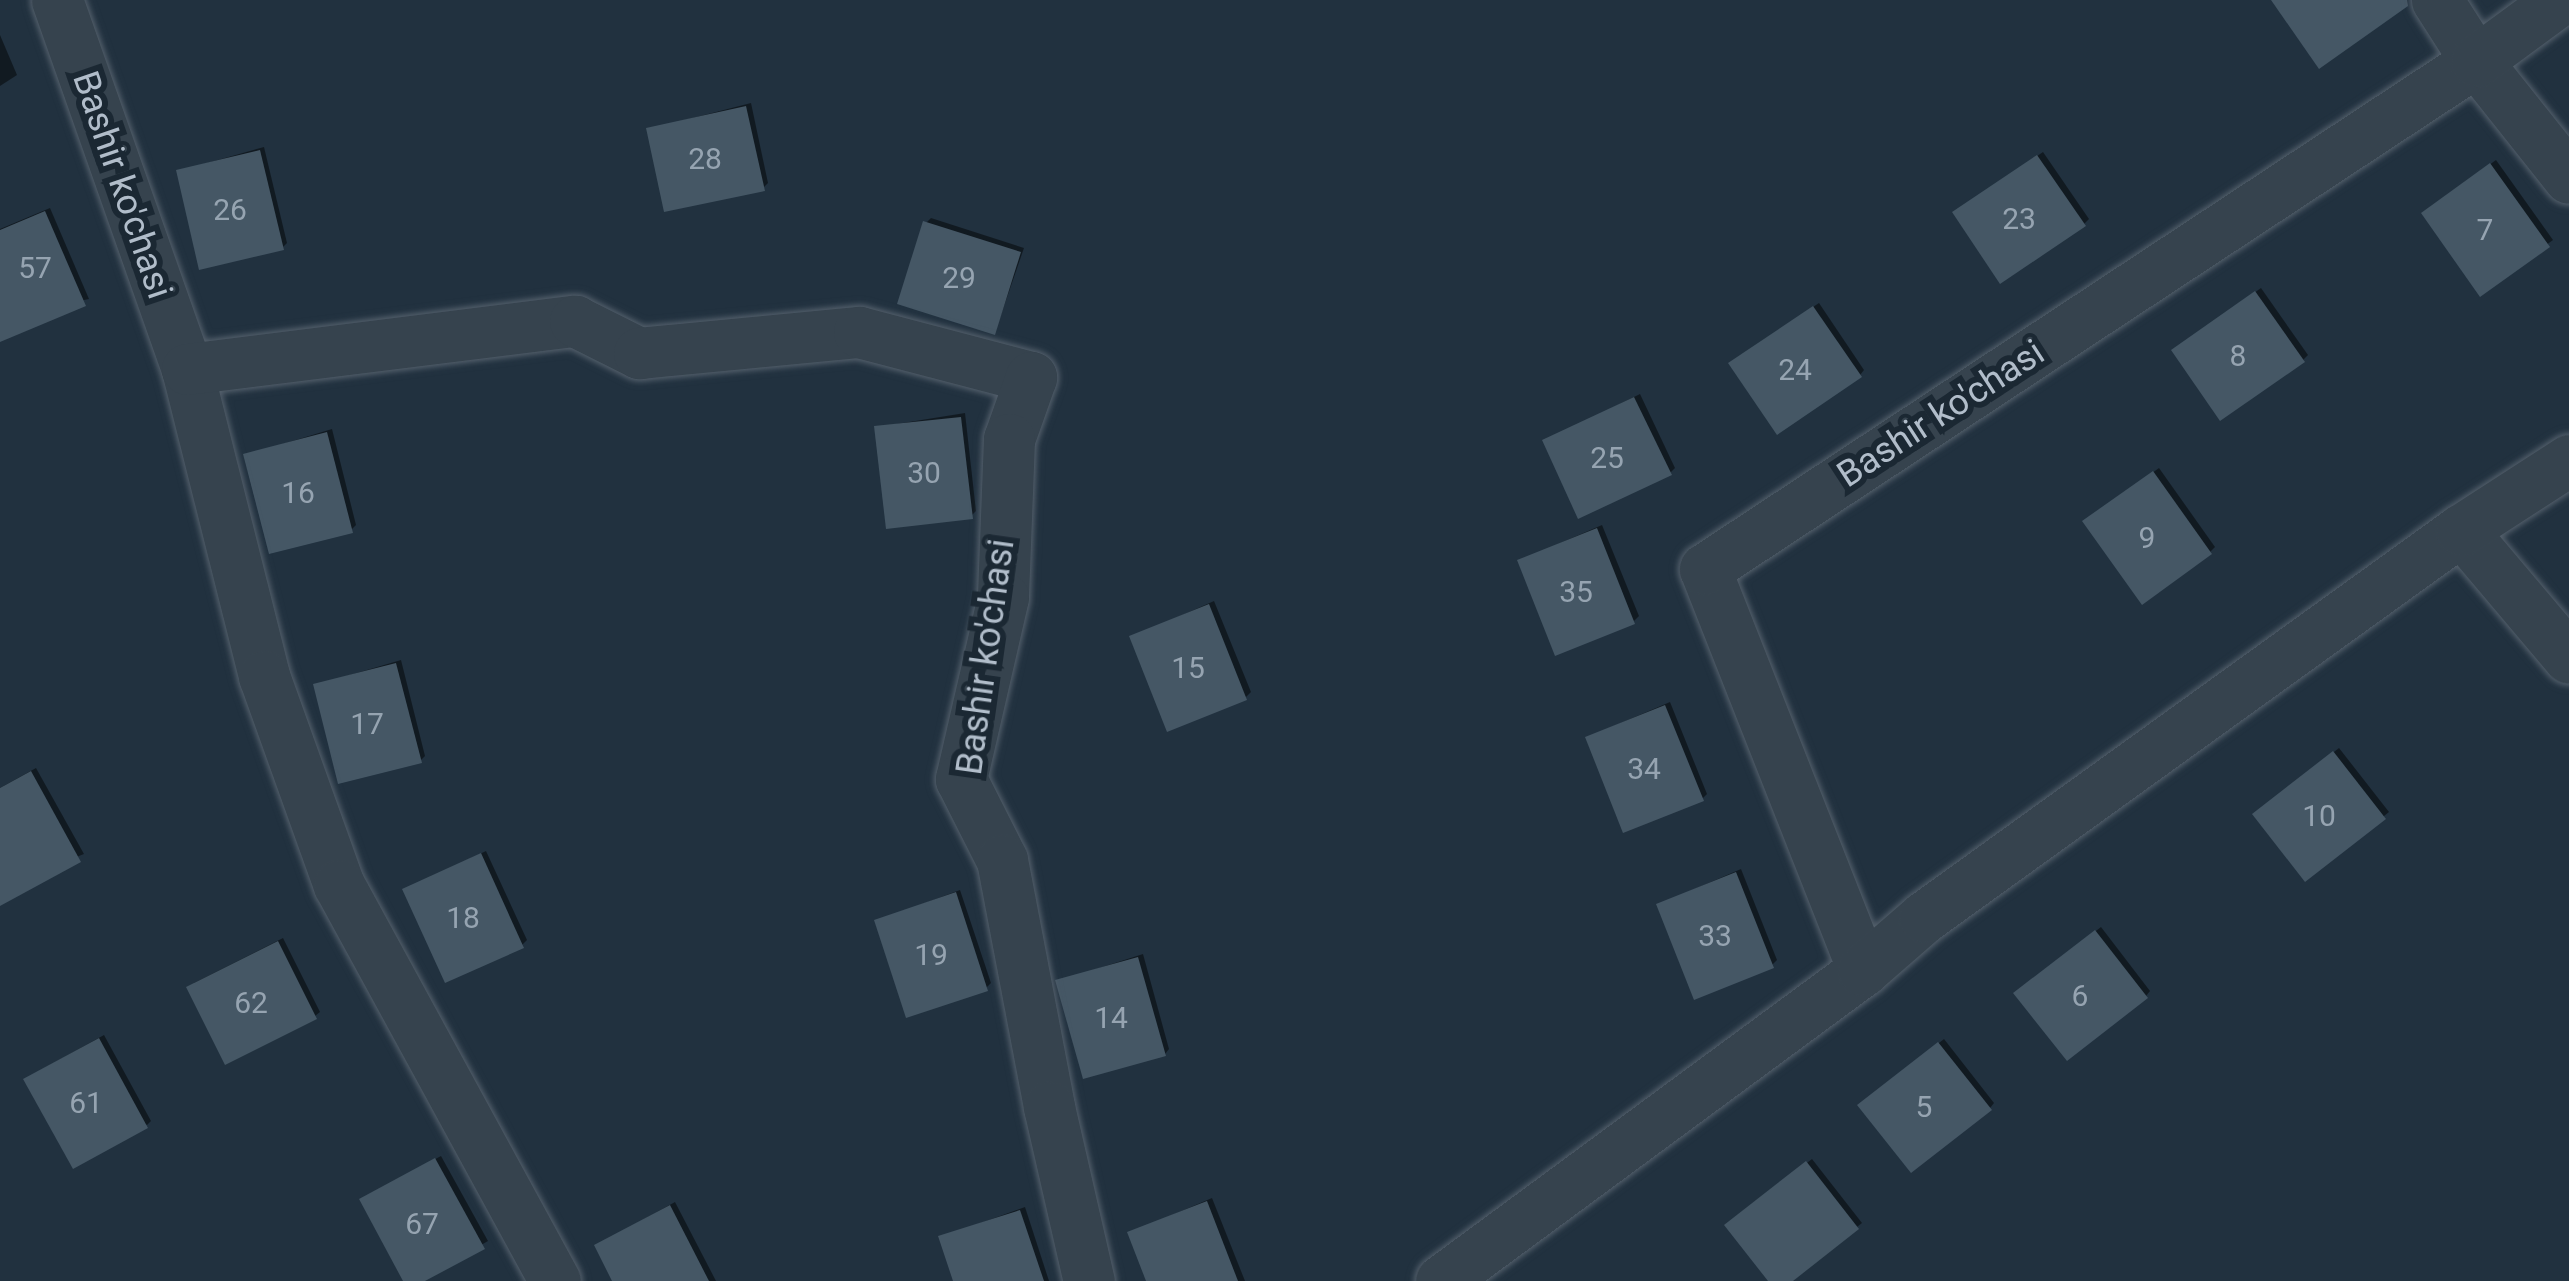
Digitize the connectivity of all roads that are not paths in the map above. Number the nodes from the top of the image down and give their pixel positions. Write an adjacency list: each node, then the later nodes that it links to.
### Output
1 (57, 0): 6 (street, Bashir ko'chasi)
2 (2437, 0): 4 (street)
3 (2559, 0): 4 (street)
4 (2476, 61): 5 (street); 10 (street, Bashir ko'chasi)
5 (2569, 178)
6 (187, 369): 11 (street, Bashir ko'chasi); 12 (street, Bashir ko'chasi)
7 (2569, 460): 8 (street)
8 (2461, 530): 9 (street); 10 (street)
9 (2569, 658)
10 (1863, 970): 13 (street)
11 (555, 1281)
12 (1089, 1281)
13 (1441, 1281)

